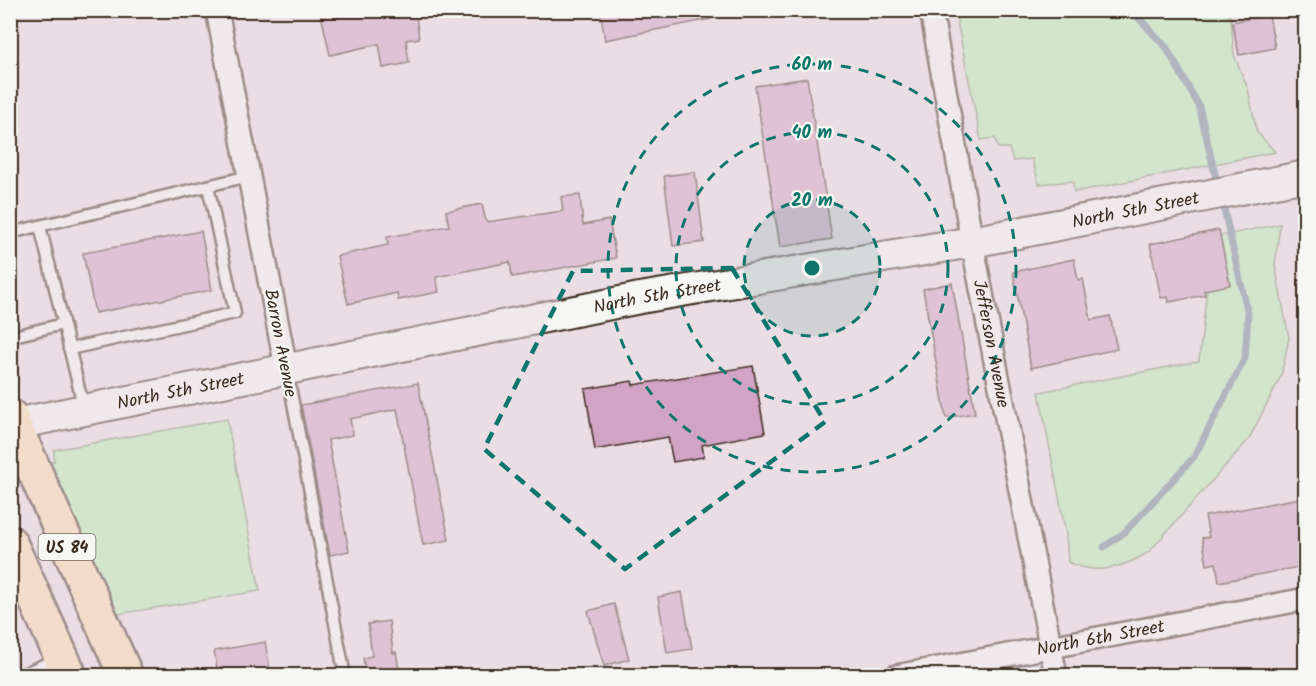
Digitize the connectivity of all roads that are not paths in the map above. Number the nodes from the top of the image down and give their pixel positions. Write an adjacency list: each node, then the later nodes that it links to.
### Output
1 (217, 10): 3 (street, Barron Avenue)
2 (931, 10): 8 (street, Jefferson Avenue)
3 (249, 176): 5 (lane); 12 (street, Barron Avenue)
4 (1305, 176): 8 (street, North 5th Street)
5 (208, 186): 6 (lane); 11 (lane)
6 (40, 226): 7 (lane); 9 (lane)
7 (10, 233)
8 (972, 242): 12 (street, North 5th Street); 17 (street, Jefferson Avenue)
9 (63, 324): 10 (lane); 11 (lane)
10 (10, 337)
11 (69, 349): 13 (lane)
12 (286, 368): 13 (street, North 5th Street); 22 (lane, Barron Avenue)
13 (84, 410): 14 (street, North 5th Street)
14 (11, 422): 21 (main road, US 84)
15 (10, 543): 18 (main road, US 84)
16 (1305, 599): 17 (street, North 6th Street)
17 (1050, 645): 19 (street, North 6th Street); 24 (street, Jefferson Avenue)
18 (65, 666): 20 (lane)
19 (990, 666): 23 (street, North 6th Street)
20 (18, 675)
21 (126, 675)
22 (345, 675)
23 (896, 675)
24 (1056, 675)

